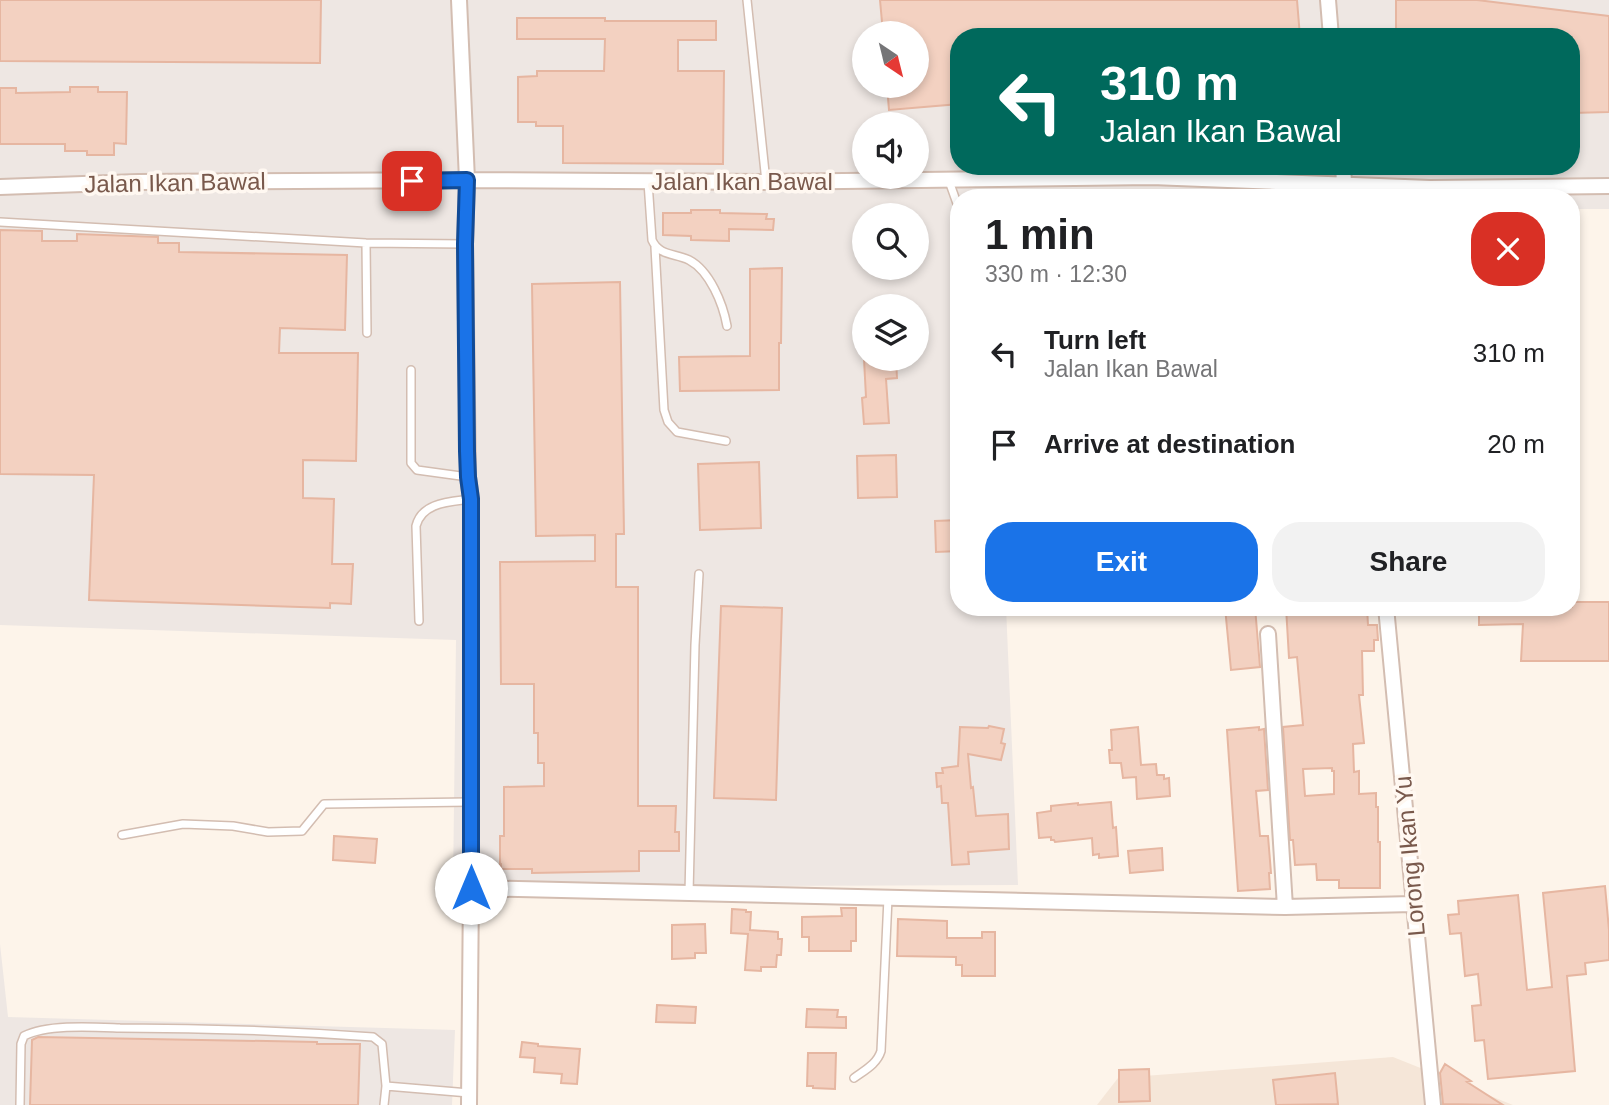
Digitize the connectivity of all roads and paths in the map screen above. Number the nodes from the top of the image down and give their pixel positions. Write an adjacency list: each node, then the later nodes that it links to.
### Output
1 (459, 0): 5 (street)
2 (747, 0): 8 (lane)
3 (1328, 0): 4 (street)
4 (1330, 28)
5 (467, 180): 7 (street, Jalan Ikan Bawal); 10 (street, Jalan Ikan Bawal); 16 (street)
6 (949, 180): 8 (street, Jalan Ikan Bawal); 11 (lane); 12 (street, Jalan Ikan Bawal)
7 (648, 182): 8 (street, Jalan Ikan Bawal); 17 (lane)
8 (766, 182)
9 (1609, 186): 13 (street, Jalan Ikan Bawal)
10 (0, 187)
11 (952, 189)
12 (1317, 189)
13 (1410, 189)
14 (0, 222): 15 (lane)
15 (366, 243): 16 (lane); 19 (lane)
16 (465, 244): 22 (street)
17 (655, 247): 18 (lane); 21 (lane)
18 (727, 326)
19 (367, 333)
20 (411, 370): 22 (lane)
21 (726, 441)
22 (468, 477): 23 (street)
23 (471, 499): 26 (lane); 28 (street)
24 (699, 574): 31 (lane)
25 (1387, 616): 33 (street, Lorong Ikan Yu)
26 (419, 621)
27 (1268, 634): 34 (street)
28 (471, 802): 29 (lane); 30 (street)
29 (122, 835)
30 (471, 888): 31 (street); 37 (street)
31 (690, 894): 32 (street)
32 (888, 898): 34 (street); 35 (lane)
33 (1413, 904): 34 (street); 40 (street, Lorong Ikan Yu)
34 (1284, 907)
35 (854, 1078)
36 (386, 1086): 37 (lane); 38 (lane); 39 (lane)
37 (469, 1099)
38 (20, 1105)
39 (384, 1105)
40 (1433, 1105)

